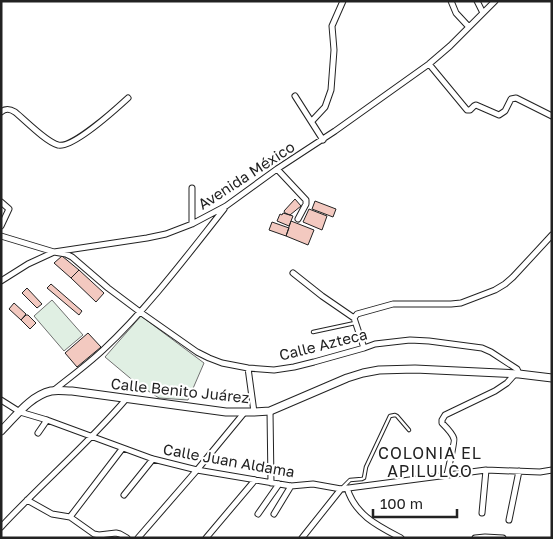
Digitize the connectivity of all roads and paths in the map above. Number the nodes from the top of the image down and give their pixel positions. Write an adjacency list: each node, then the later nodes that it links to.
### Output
1 (343, 1): 12 (street)
2 (450, 1): 6 (street)
3 (477, 1): 5 (street)
4 (495, 1): 5 (street, Avenida México)
5 (483, 13): 6 (street, Avenida México)
6 (469, 27): 7 (street, Avenida México)
7 (429, 64): 11 (street); 13 (street, Avenida México)
8 (295, 96): 12 (street)
9 (128, 98): 10 (street)
10 (1, 112)
11 (552, 116)
12 (312, 121): 13 (street)
13 (323, 140): 14 (street, Avenida México)
14 (278, 169): 17 (street, Avenida México); 18 (street)
15 (192, 188): 19 (street)
16 (1, 202): 20 (street)
17 (226, 206): 19 (street, Avenida México); 26 (street)
18 (298, 219)
19 (192, 224): 23 (street, Avenida México)
20 (1, 226)
21 (552, 235): 27 (street)
22 (1, 236): 23 (street, Calle Azteca)
23 (54, 252): 25 (street, Avenida México); 26 (street, Calle Azteca)
24 (293, 273): 27 (street)
25 (1, 281)
26 (140, 312): 30 (street, Calle Azteca); 33 (street)
27 (354, 321): 28 (lane); 29 (street)
28 (313, 332)
29 (364, 348): 30 (street, Calle Azteca); 31 (street, Calle Azteca)
30 (248, 368): 38 (street)
31 (517, 374): 32 (main road, Calle Benito Juárez); 36 (main road, Calle Benito Juárez); 51 (street)
32 (552, 378)
33 (52, 391): 34 (main road, Calle Benito Juárez); 37 (main road)
34 (127, 398): 39 (main road, Calle Benito Juárez); 44 (street)
35 (1, 400): 37 (street, Calle Juan Aldama)
36 (270, 411): 38 (main road, Calle Benito Juárez); 53 (street)
37 (20, 412): 40 (street, Calle Juan Aldama); 42 (main road)
38 (254, 412): 39 (main road, Calle Benito Juárez)
39 (244, 413): 47 (street)
40 (47, 420): 43 (street); 44 (street, Calle Juan Aldama)
41 (409, 430): 56 (lane)
42 (1, 431)
43 (38, 433)
44 (91, 437): 45 (street, Calle Juan Aldama); 58 (street)
45 (122, 449): 46 (street, Calle Juan Aldama); 62 (street)
46 (154, 459): 47 (street, Calle Juan Aldama); 57 (street)
47 (197, 470): 52 (street, Calle Juan Aldama); 67 (street)
48 (486, 470): 50 (street, Calle Juan Aldama); 51 (street, Calle Juan Aldama); 59 (street)
49 (552, 470): 50 (street, Calle Juan Aldama)
50 (519, 471): 63 (street)
51 (447, 475): 56 (street, Calle Juan Aldama)
52 (255, 480): 53 (street, Calle Juan Aldama); 68 (street)
53 (272, 483): 54 (street, Calle Juan Aldama)
54 (279, 484): 55 (street, Calle Juan Aldama); 60 (street)
55 (291, 486): 56 (street, Calle Juan Aldama); 61 (street)
56 (344, 489): 69 (street); 70 (street)
57 (124, 495)
58 (26, 500): 62 (street); 64 (street)
59 (482, 513)
60 (258, 514)
61 (274, 514)
62 (70, 517): 65 (street)
63 (508, 520)
64 (1, 528)
65 (92, 536): 66 (street)
66 (127, 538)
67 (138, 538)
68 (206, 538)
69 (302, 538)
70 (401, 538)
71 (475, 538): 72 (street)
72 (503, 538)

